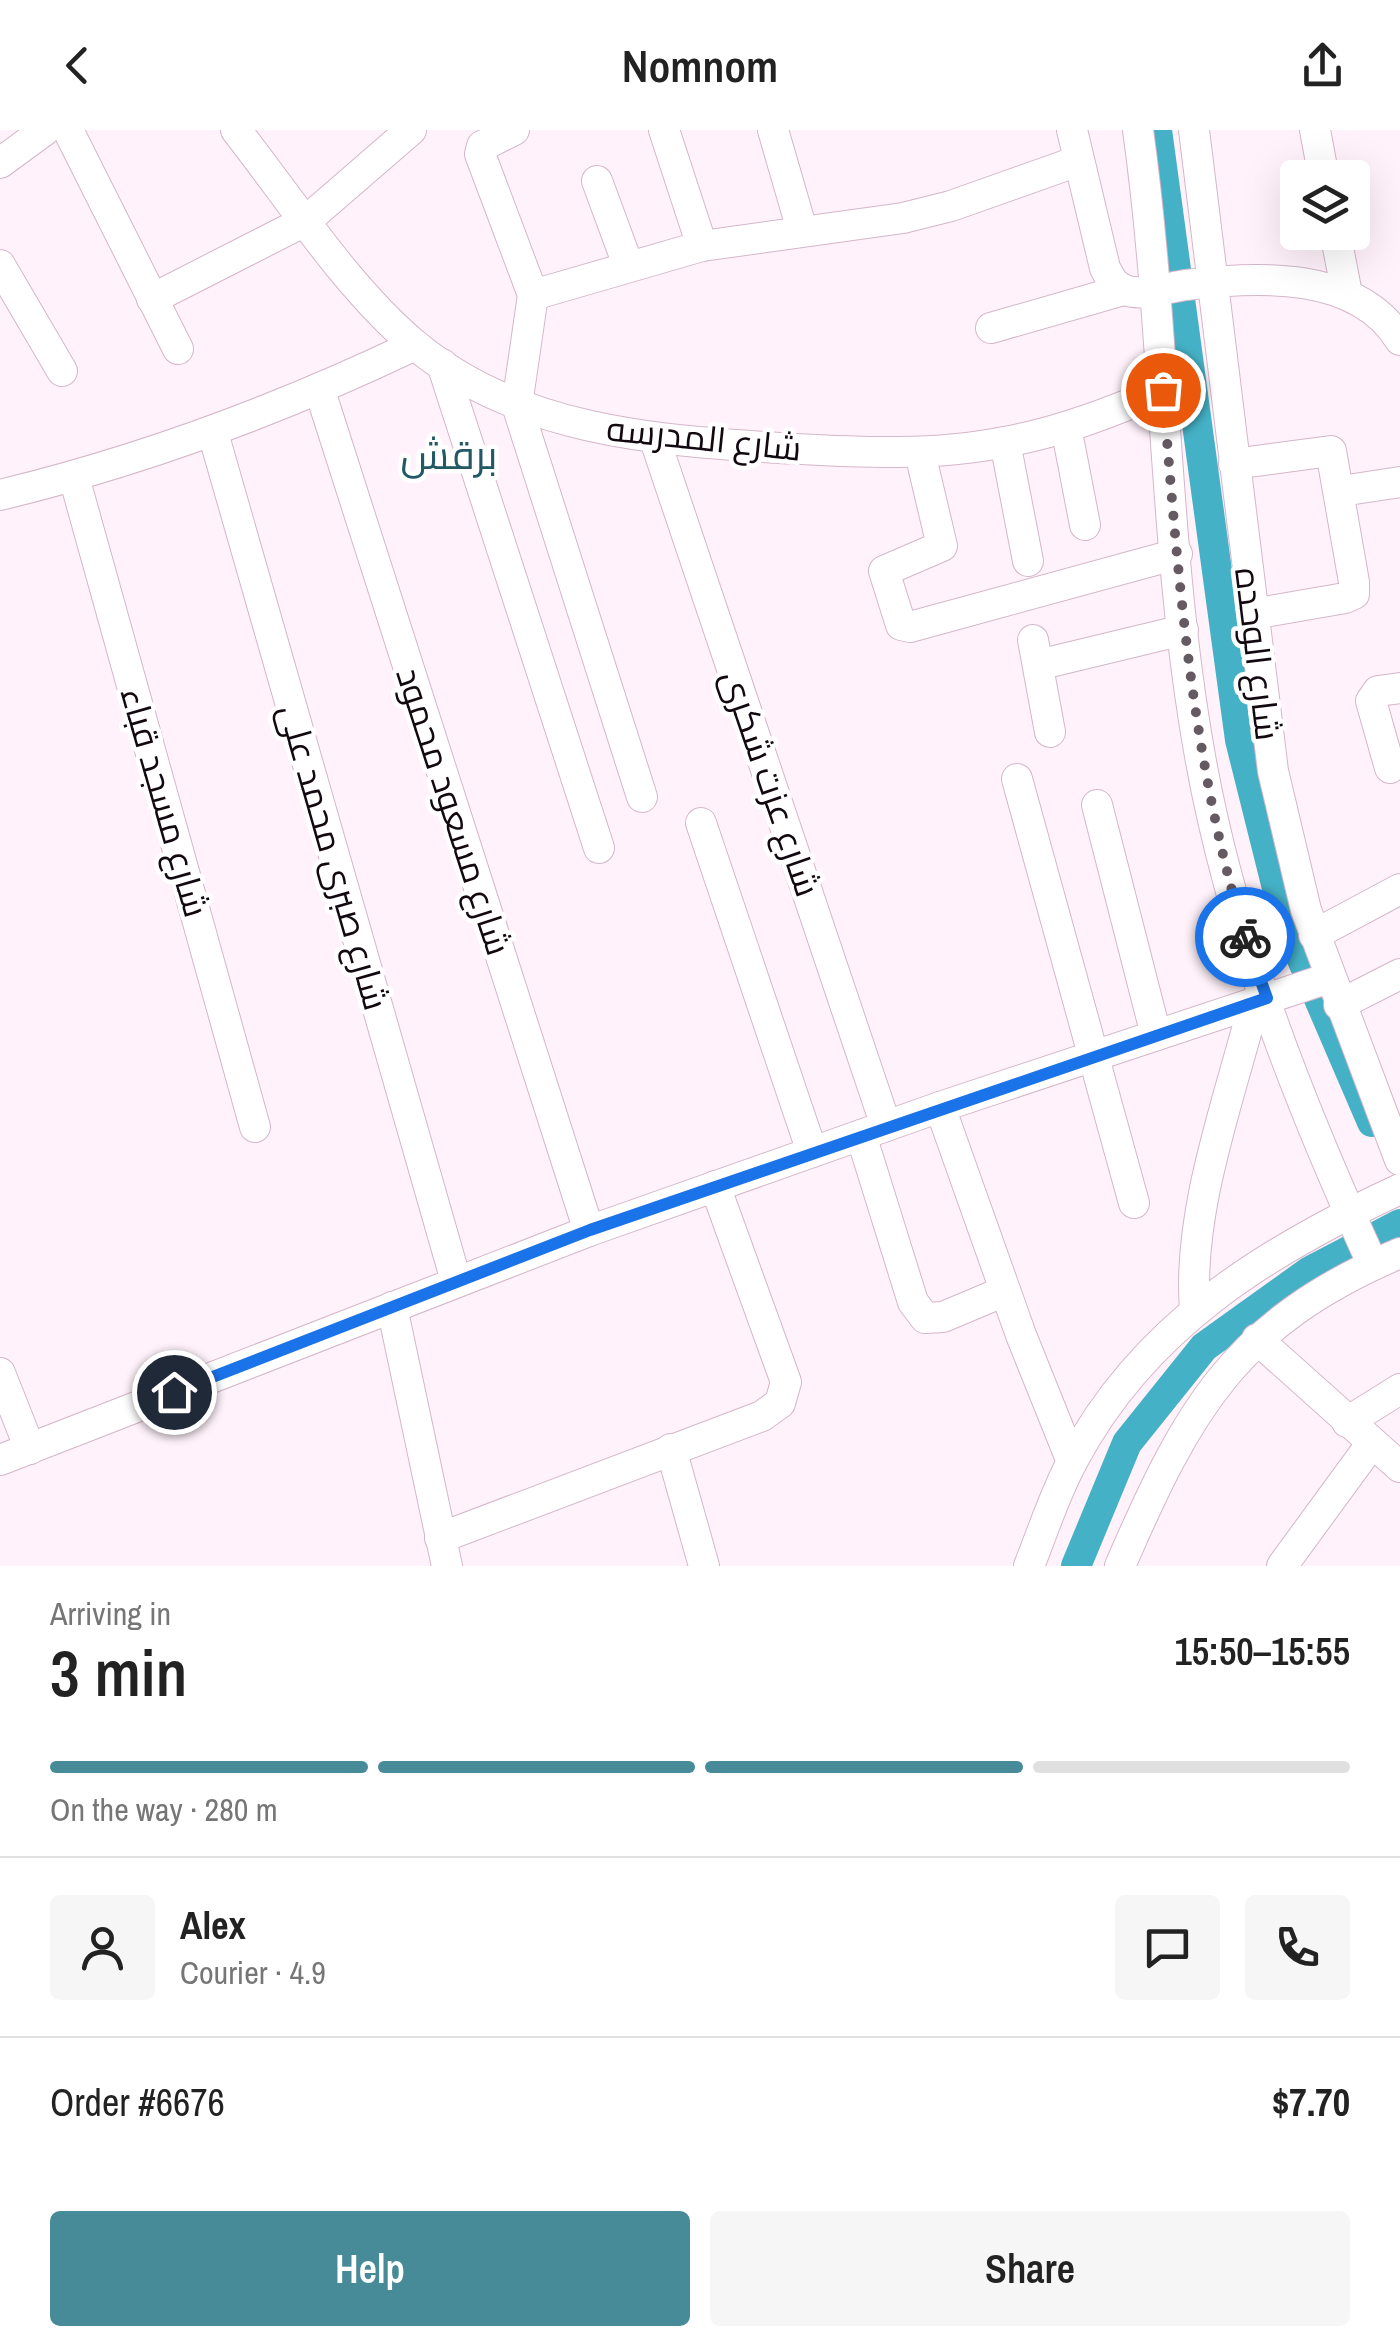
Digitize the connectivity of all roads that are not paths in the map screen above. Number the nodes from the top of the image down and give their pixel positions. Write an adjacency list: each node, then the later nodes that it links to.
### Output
1 (46, 130): 14 (street)
2 (68, 130): 27 (street)
3 (236, 130): 16 (street, شارع المدرسه)
4 (410, 130): 16 (street)
5 (514, 130): 26 (street)
6 (664, 130): 18 (street)
7 (1072, 130): 13 (street)
8 (1138, 130): 23 (street)
9 (1194, 130): 22 (street, شارع الوحده)
10 (1315, 130): 12 (street)
11 (778, 132): 17 (street)
12 (1321, 160)
13 (1078, 162): 17 (street); 24 (street)
14 (0, 163)
15 (597, 180): 21 (street)
16 (307, 220): 27 (street); 30 (street, شارع المدرسه)
17 (802, 230): 18 (street)
18 (702, 246): 21 (street)
19 (1338, 250): 25 (street)
20 (0, 265): 33 (street)
21 (628, 265): 26 (street)
22 (1212, 282): 23 (street); 25 (street); 42 (street, شارع الوحده)
23 (1157, 288): 24 (street); 35 (street)
24 (1123, 290): 28 (street)
25 (1347, 294): 29 (street)
26 (533, 295): 36 (street)
27 (152, 299): 31 (street)
28 (991, 328)
29 (1400, 340)
30 (416, 345): 32 (street, شارع المدرسه); 34 (street)
31 (178, 350)
32 (442, 364): 36 (street, شارع المدرسه); 59 (street)
33 (62, 371)
34 (320, 390): 38 (street); 77 (street, شارع مسعود محمود)
35 (1163, 390): 37 (street, شارع المدرسه); 48 (street)
36 (517, 405): 39 (street, شارع المدرسه); 56 (street)
37 (1066, 427): 40 (street, شارع المدرسه); 47 (street)
38 (212, 432): 43 (street); 79 (street, شارع صبرى محمد على)
39 (655, 440): 41 (street, شارع المدرسه); 70 (street, شارع عزت شكرى)
40 (1005, 442): 41 (street, شارع المدرسه); 49 (street)
41 (920, 453): 48 (street)
42 (1234, 464): 45 (street); 50 (street, شارع الوحده)
43 (74, 477): 46 (street); 69 (street, شارع مسجد قباء)
44 (1400, 482): 45 (street)
45 (1340, 491): 50 (street)
46 (0, 495)
47 (1086, 525)
48 (1177, 554): 51 (street)
49 (1028, 562)
50 (1253, 614): 61 (street, شارع الوحده)
51 (1183, 630): 53 (street); 64 (street)
52 (1400, 688): 54 (street)
53 (1050, 732)
54 (1390, 768)
55 (1017, 779): 66 (street)
56 (642, 797)
57 (1097, 805): 65 (street)
58 (701, 823): 71 (street)
59 (599, 848)
60 (1400, 889): 61 (street)
61 (1314, 934): 63 (street, شارع الوحده)
62 (1400, 974): 63 (street)
63 (1334, 992): 64 (street); 68 (street, شارع الوحده)
64 (1260, 1001): 65 (street); 76 (street); 82 (street)
65 (1156, 1035): 66 (street)
66 (1093, 1056): 67 (street); 75 (street)
67 (940, 1107): 70 (street); 80 (street)
68 (1390, 1108): 72 (street, شارع الوحده)
69 (256, 1126)
70 (874, 1130): 71 (street); 80 (street, شارع عزت شكرى)
71 (812, 1152): 73 (street)
72 (1400, 1160)
73 (714, 1186): 77 (street); 89 (street)
74 (1400, 1189): 76 (street)
75 (1134, 1203)
76 (1349, 1212): 78 (street); 82 (street)
77 (590, 1230): 79 (street)
78 (1386, 1259): 83 (street)
79 (456, 1281): 81 (street)
80 (1005, 1291): 91 (street)
81 (392, 1307): 88 (street); 93 (street)
82 (1195, 1309): 91 (street)
83 (1257, 1339): 86 (street); 96 (street)
84 (0, 1373): 88 (street)
85 (1400, 1390): 86 (street)
86 (1347, 1422): 87 (street)
87 (1372, 1443): 92 (street); 97 (street)
88 (30, 1449): 90 (street)
89 (671, 1449): 93 (street); 94 (street)
90 (0, 1460)
91 (1072, 1462): 95 (street)
92 (1400, 1468)
93 (443, 1552)
94 (704, 1566)
95 (1029, 1566)
96 (1120, 1566)
97 (1282, 1566)

